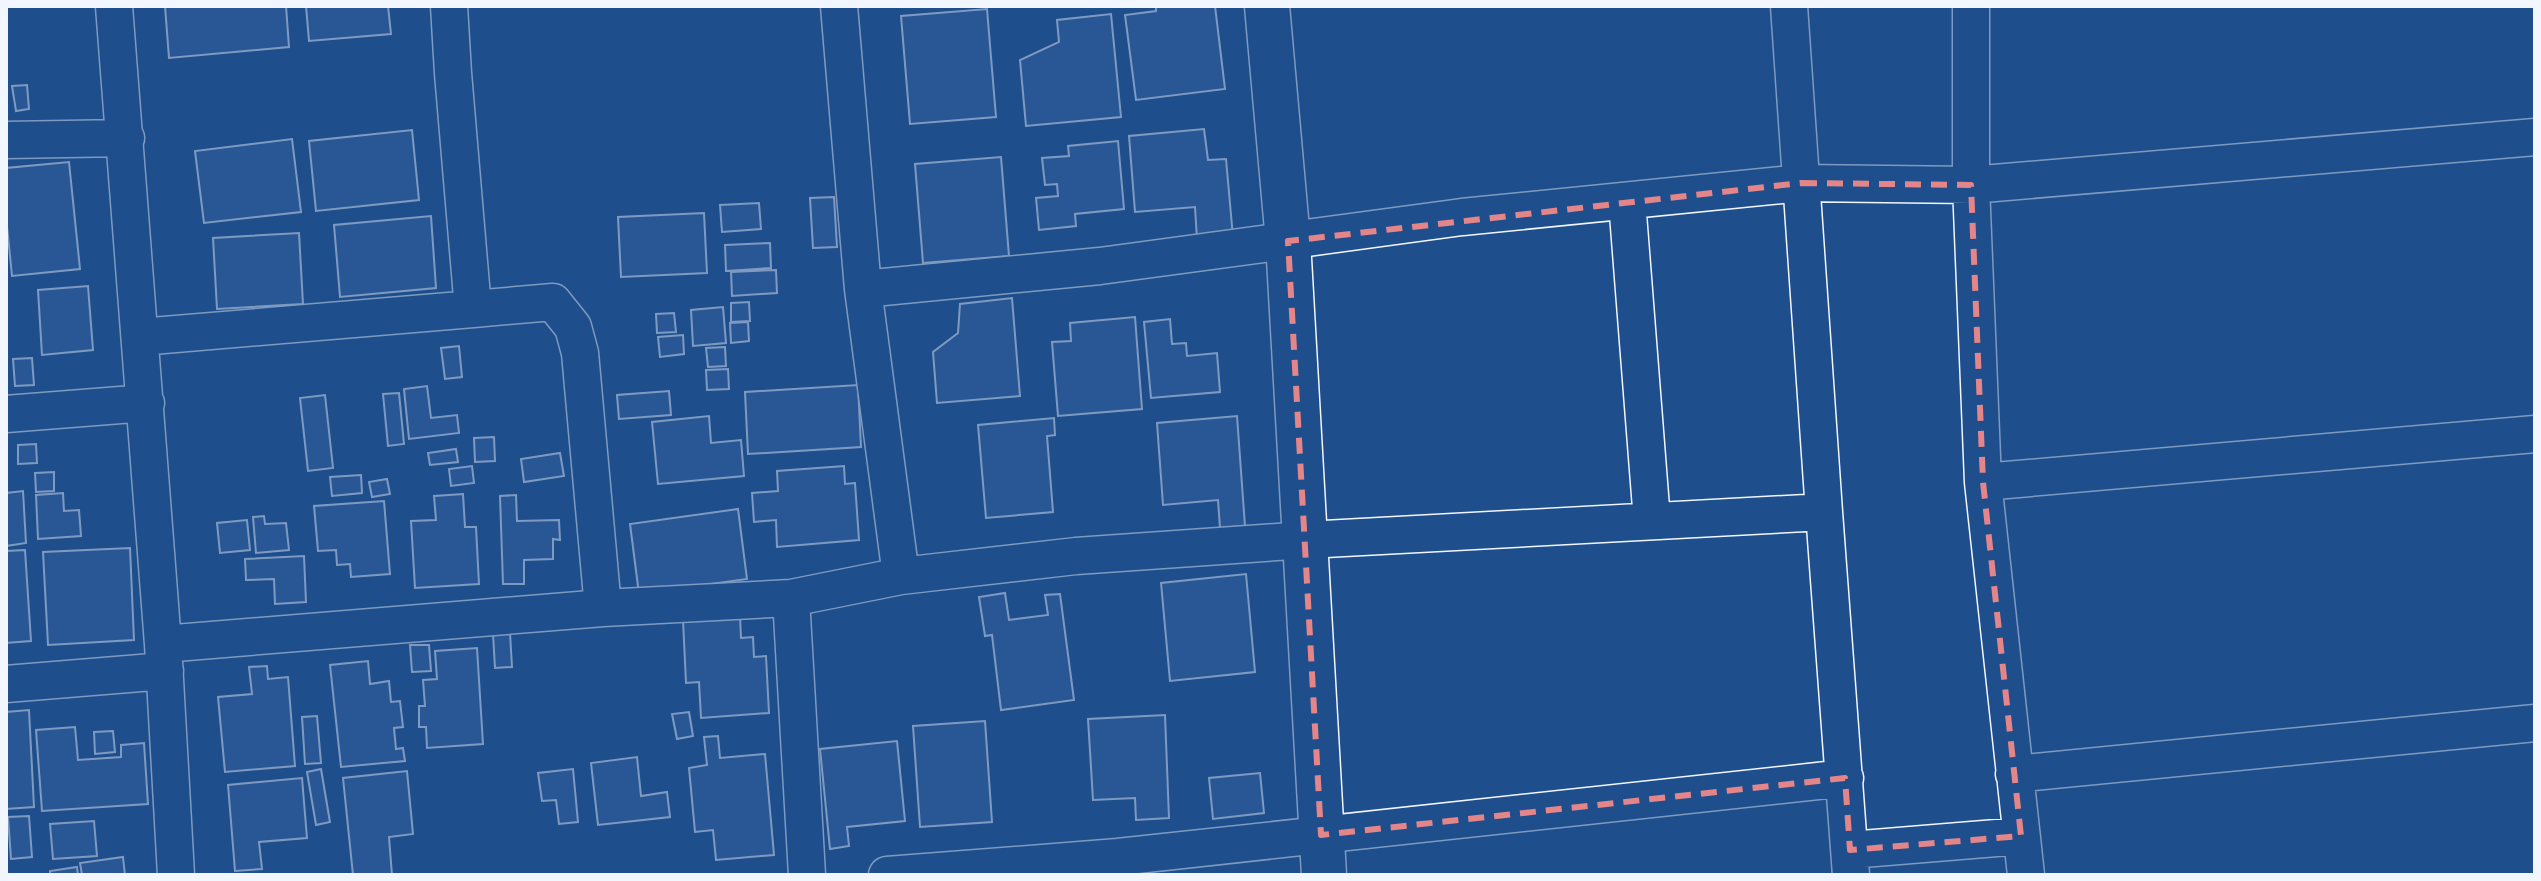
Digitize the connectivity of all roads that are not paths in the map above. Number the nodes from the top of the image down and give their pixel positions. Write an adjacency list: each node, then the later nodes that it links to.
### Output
1 (114, 6): 8 (street)
2 (449, 6): 15 (street)
3 (839, 6): 14 (street)
4 (1267, 6): 13 (street)
5 (1789, 6): 10 (street)
6 (1971, 6): 11 (street)
7 (2535, 137): 11 (street)
8 (126, 138): 9 (street); 16 (street)
9 (6, 140)
10 (1801, 183): 11 (street); 12 (street); 21 (street)
11 (1971, 185): 20 (street)
12 (1627, 201): 13 (street); 22 (street)
13 (1288, 241): 14 (street); 23 (street)
14 (863, 289): 24 (street)
15 (473, 309): 16 (street); 26 (street)
16 (140, 337): 17 (street)
17 (146, 403): 18 (street); 27 (street)
18 (6, 414)
19 (2535, 434): 20 (street)
20 (1983, 482): 30 (street)
21 (1824, 512): 22 (street); 31 (street)
22 (1652, 521): 23 (street)
23 (1306, 540): 24 (street); 33 (street)
24 (901, 576): 25 (street)
25 (791, 598): 26 (street); 37 (street)
26 (603, 608): 27 (street)
27 (164, 658): 28 (street); 36 (street)
28 (6, 684)
29 (2535, 723): 30 (street)
30 (2014, 774): 32 (street)
31 (1845, 778): 33 (street); 34 (street)
32 (2021, 836): 34 (street); 38 (street)
33 (1322, 855): 35 (street)
34 (1850, 862)
35 (903, 874)
36 (176, 875)
37 (807, 875)
38 (2026, 875)

